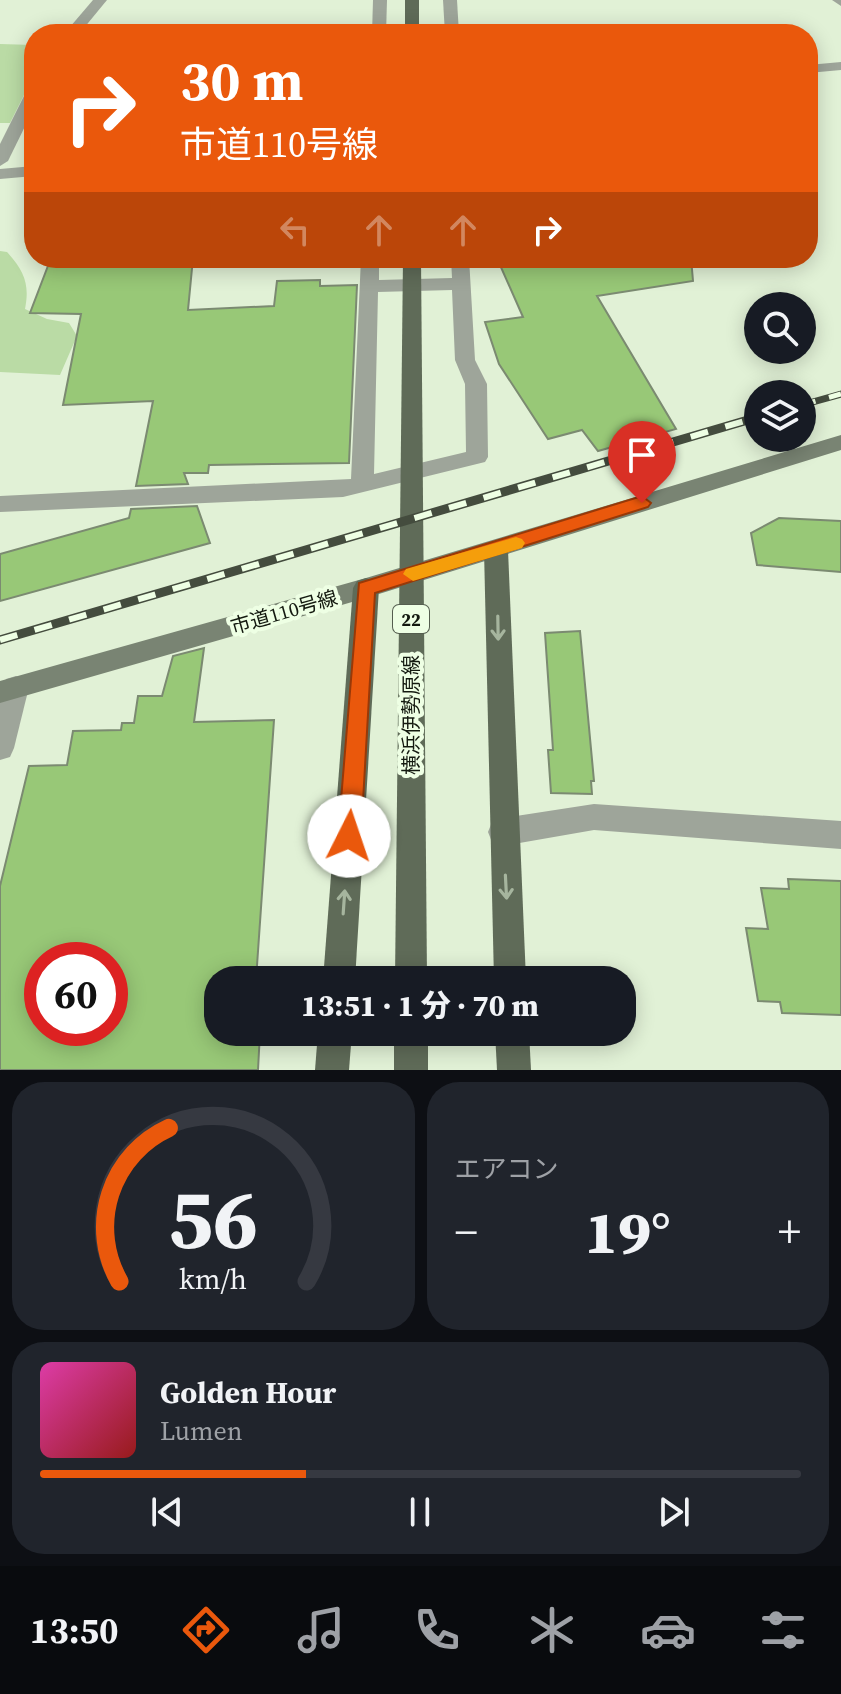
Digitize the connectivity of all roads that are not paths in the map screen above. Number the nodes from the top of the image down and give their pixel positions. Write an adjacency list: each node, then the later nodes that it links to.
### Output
1 (100, 0): 5 (street)
2 (380, 0): 6 (street)
3 (412, 0): 7 (main road)
4 (450, 0): 8 (street)
5 (80, 24)
6 (379, 24)
7 (412, 24)
8 (451, 24)
9 (841, 66): 10 (street)
10 (818, 68)
11 (24, 112): 12 (street)
12 (0, 161)
13 (24, 172): 14 (street)
14 (0, 174)
15 (370, 268): 19 (street)
16 (412, 268): 30 (main road, 横浜伊勢原線 / 22)
17 (460, 268): 18 (street)
18 (461, 284): 19 (street); 21 (street)
19 (369, 286): 21 (street)
20 (841, 442): 23 (street, 市道110号線)
21 (362, 484): 22 (street)
22 (0, 504)
23 (496, 550): 24 (street, 市道110号線); 27 (main road, one-way to 27)
24 (366, 588): 25 (street, 市道110号線); 29 (main road, one-way to 24)
25 (8, 689): 26 (street)
26 (0, 748)
27 (503, 832): 28 (street); 31 (main road, one-way to 31)
28 (841, 835)
29 (340, 966)
30 (411, 966)
31 (509, 966)
32 (334, 1046): 35 (main road)
33 (411, 1046): 36 (main road)
34 (513, 1046): 37 (main road)
35 (332, 1070)
36 (411, 1070)
37 (514, 1070)

